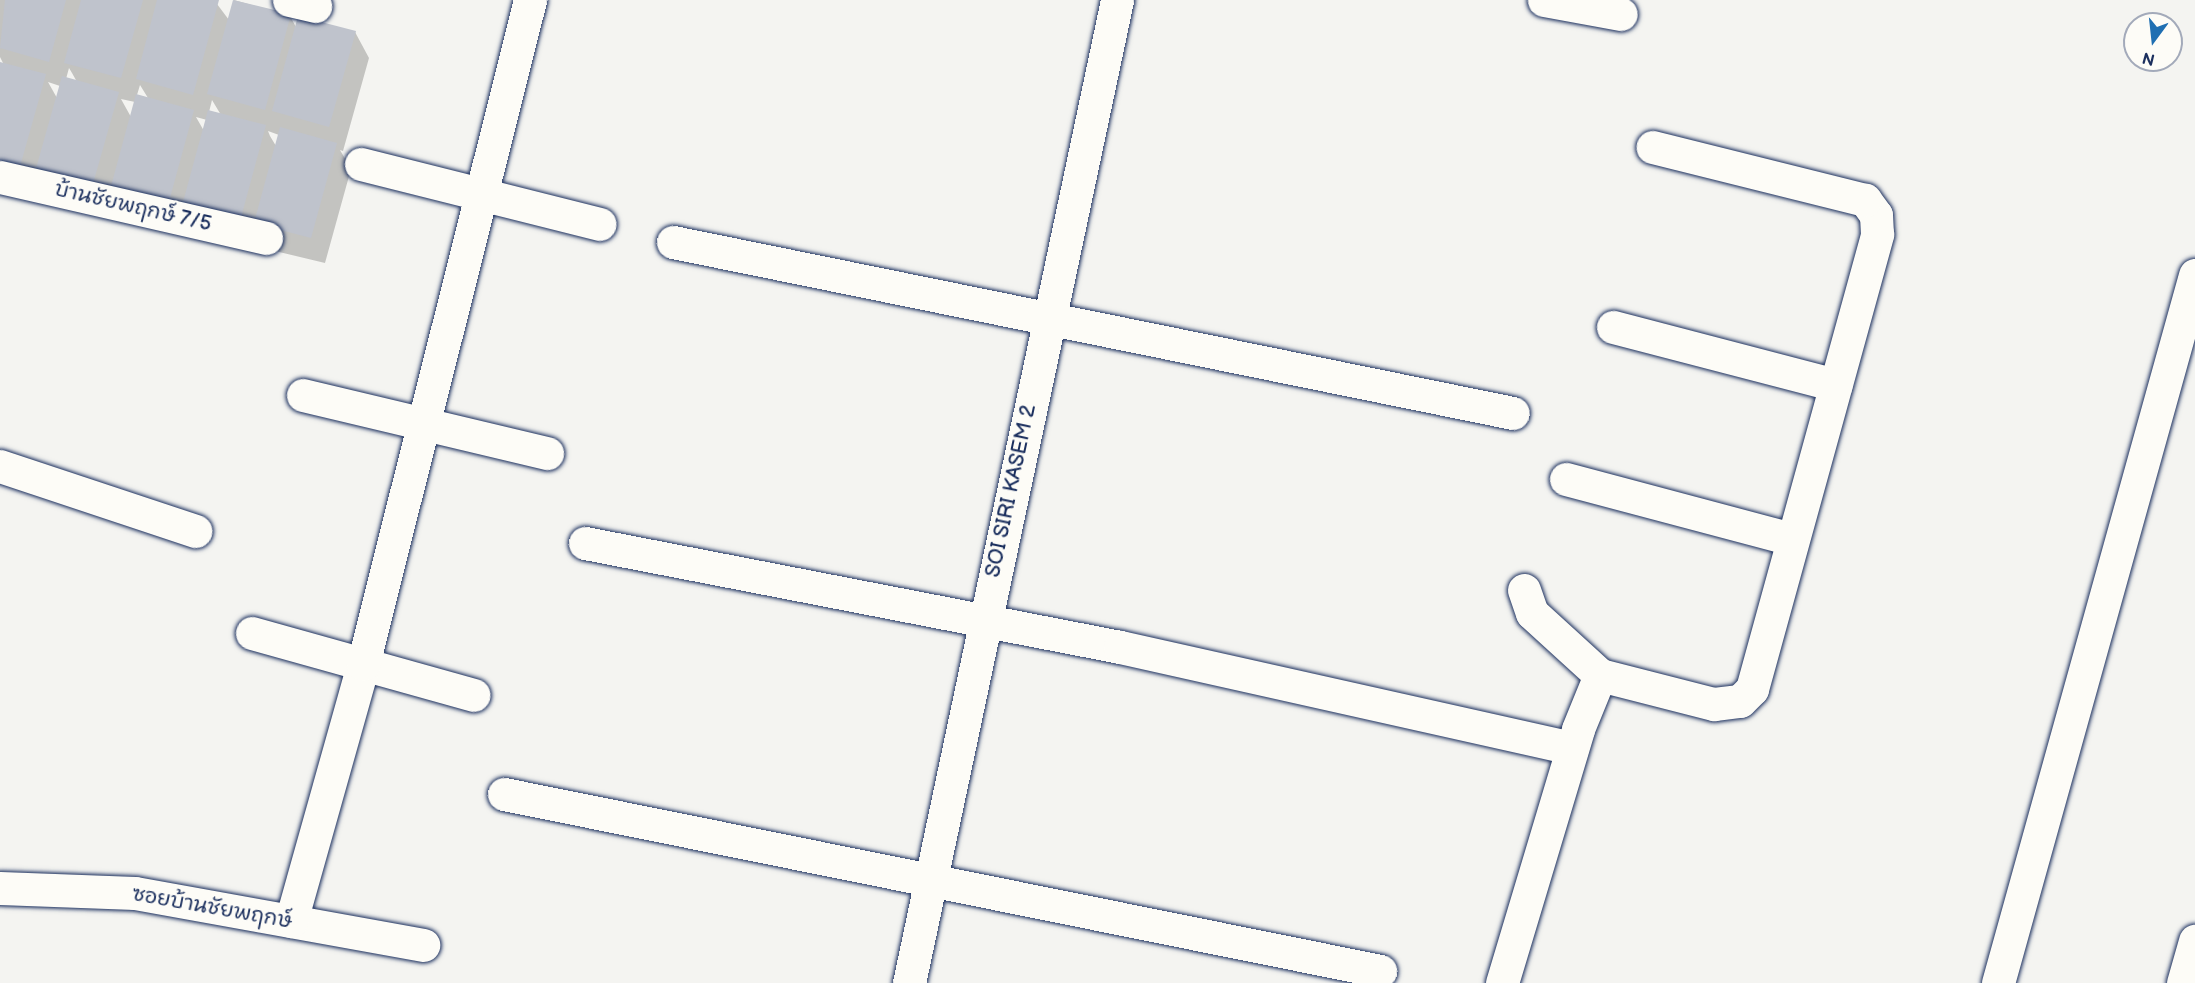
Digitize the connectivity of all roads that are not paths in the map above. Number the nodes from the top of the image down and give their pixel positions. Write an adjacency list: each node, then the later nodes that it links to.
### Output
1 (530, 0): 8 (street)
2 (1117, 0): 13 (street, SOI SIRI KASEM 2)
3 (1544, 0): 4 (street)
4 (1621, 14)
5 (1653, 147): 15 (street)
6 (361, 164): 8 (street)
7 (0, 177): 10 (street, บ้านชัยพฤกษ์ 7/5)
8 (482, 194): 9 (street); 18 (street)
9 (600, 224)
10 (266, 238)
11 (673, 242): 13 (street)
12 (2195, 275): 41 (street)
13 (1049, 317): 17 (street); 26 (street, SOI SIRI KASEM 2)
14 (1613, 327): 15 (street)
15 (1836, 385): 23 (street)
16 (303, 395): 18 (street)
17 (1513, 412)
18 (424, 424): 19 (street); 28 (street)
19 (547, 453)
20 (0, 465): 22 (street)
21 (1566, 479): 23 (street)
22 (195, 531)
23 (1792, 539): 29 (street)
24 (585, 543): 26 (street)
25 (1524, 590): 29 (street)
26 (983, 621): 31 (street); 33 (street, SOI SIRI KASEM 2)
27 (252, 633): 28 (street)
28 (363, 664): 30 (street); 35 (street)
29 (1600, 675): 31 (street)
30 (474, 695)
31 (1572, 748): 40 (street)
32 (504, 794): 33 (street)
33 (927, 881): 38 (street); 39 (street, SOI SIRI KASEM 2)
34 (0, 888): 35 (street, ซอยบ้านชัยพฤกษ์)
35 (291, 921): 37 (street, ซอยบ้านชัยพฤกษ์)
36 (2195, 941): 42 (street)
37 (423, 945)
38 (1380, 971)
39 (909, 983)
40 (1502, 983)
41 (1998, 983)
42 (2183, 983)

